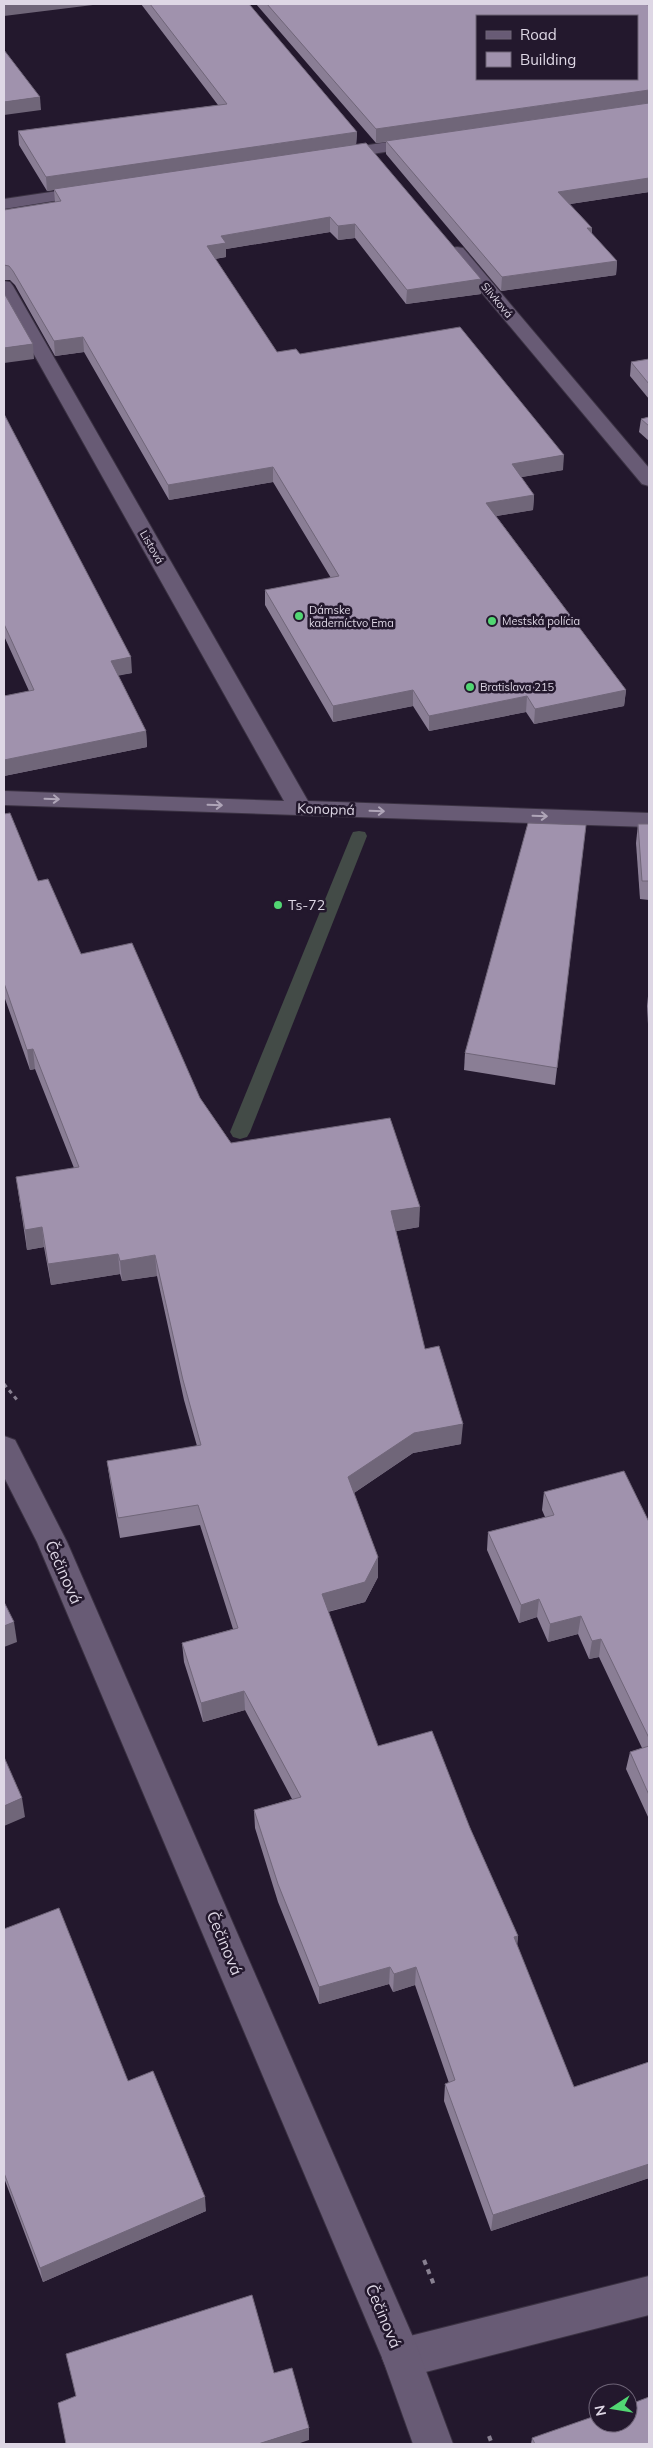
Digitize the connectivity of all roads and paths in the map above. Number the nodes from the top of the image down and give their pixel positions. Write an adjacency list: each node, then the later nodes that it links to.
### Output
1 (359, 136): 3 (street)
2 (438, 140): 3 (street)
3 (371, 150): 4 (street); 5 (street)
4 (322, 157)
5 (384, 165)
6 (110, 188): 7 (street)
7 (4, 204)
8 (447, 240): 10 (street, Slivková)
9 (4, 286): 12 (street, Listová)
10 (649, 480)
11 (4, 798): 12 (street, Konopná, one-way to 12)
12 (300, 808): 13 (street, Konopná, one-way to 13)
13 (649, 820)
14 (4, 1448): 16 (street, Čečinová)
15 (649, 2296): 16 (street)
16 (402, 2358): 17 (street, Čečinová)
17 (433, 2444)

